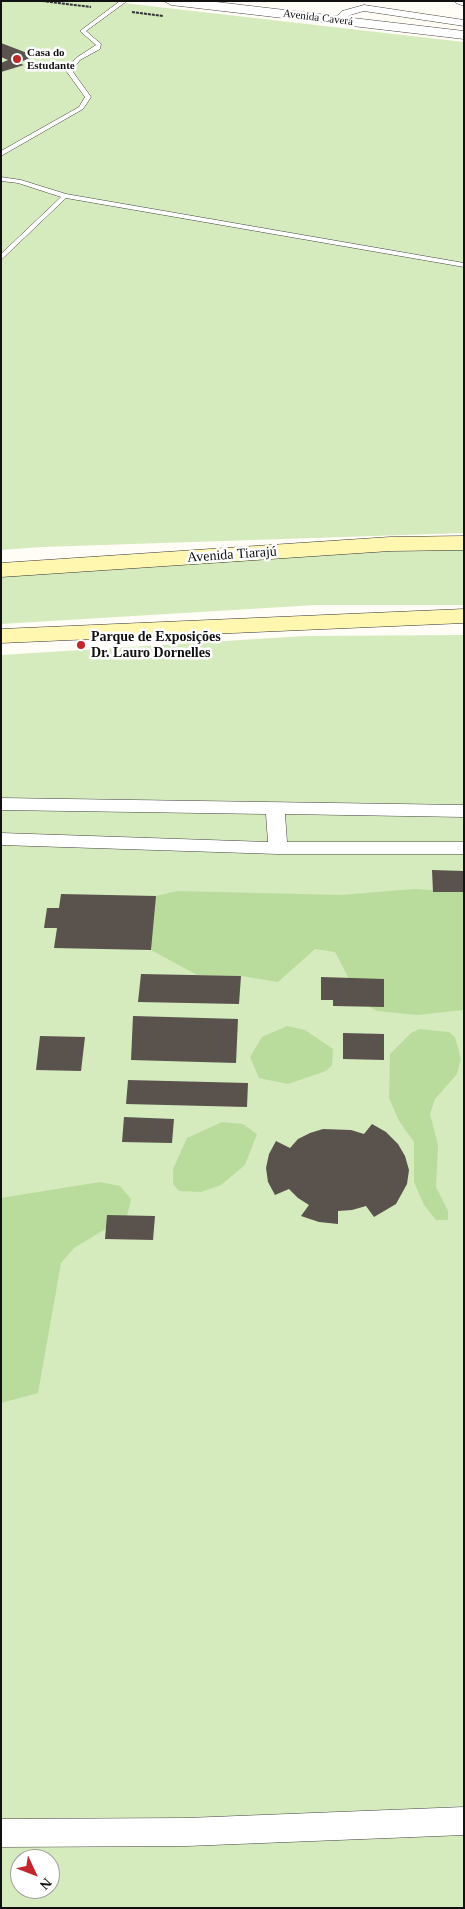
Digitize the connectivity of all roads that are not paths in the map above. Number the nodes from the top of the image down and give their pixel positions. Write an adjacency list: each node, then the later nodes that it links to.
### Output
1 (124, 1): 11 (lane)
2 (172, 1): 7 (street, Avenida Caverá)
3 (339, 1): 6 (street)
4 (460, 1): 5 (street)
5 (464, 3)
6 (354, 10): 7 (street); 8 (street); 9 (street)
7 (340, 20): 9 (street, Avenida Caverá)
8 (464, 23)
9 (381, 25): 10 (street, Avenida Caverá)
10 (464, 35)
11 (1, 154)
12 (1, 179): 13 (lane)
13 (65, 196): 14 (lane); 15 (lane)
14 (1, 258)
15 (464, 265)
16 (464, 543): 17 (main road, Avenida Tiarajú)
17 (1, 570)
18 (464, 616): 19 (main road)
19 (1, 636)
20 (1, 804): 21 (street)
21 (275, 808): 22 (street); 24 (street)
22 (464, 810)
23 (1, 838): 24 (street)
24 (278, 848): 25 (street)
25 (464, 848)
26 (464, 1821): 27 (street)
27 (1, 1833)

